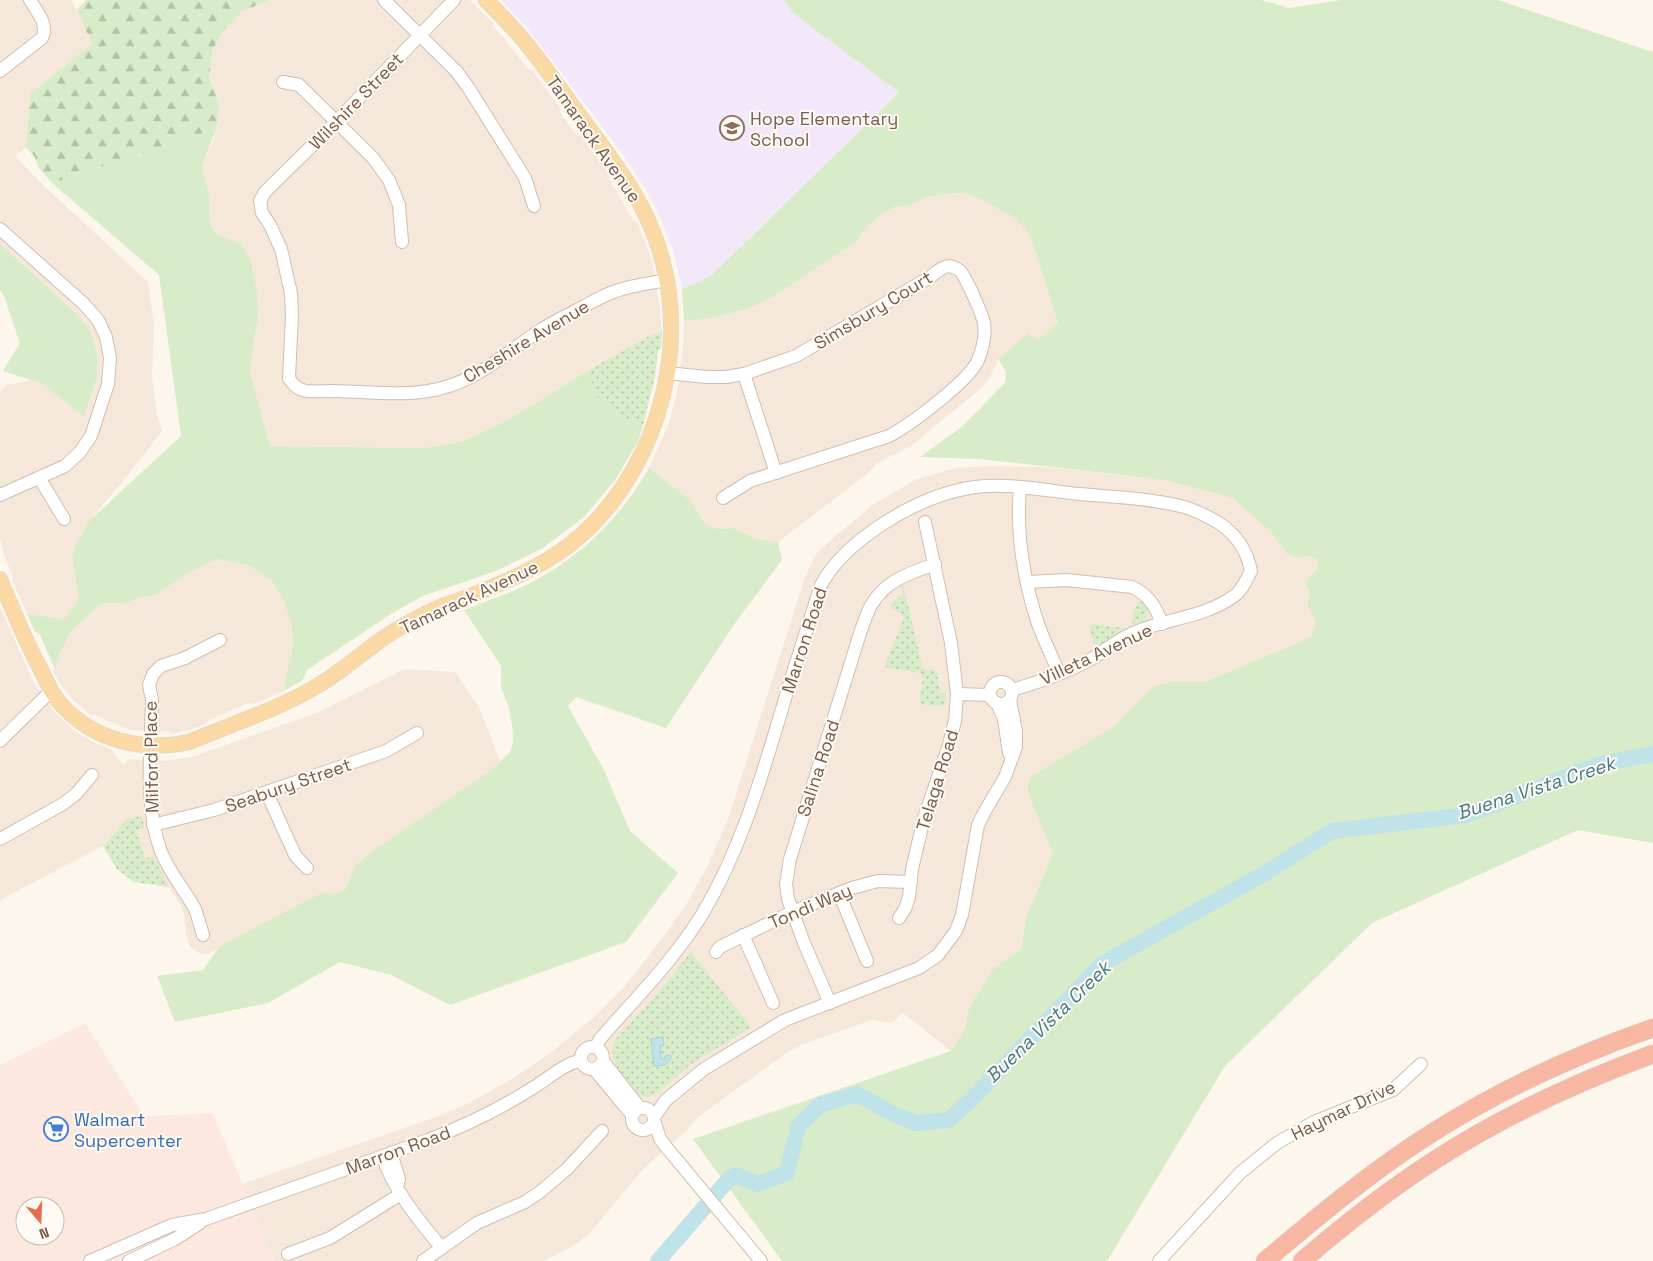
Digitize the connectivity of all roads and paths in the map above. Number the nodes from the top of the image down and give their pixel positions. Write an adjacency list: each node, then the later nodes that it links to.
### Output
1 (30, 0): 6 (street)
2 (384, 0): 5 (street)
3 (454, 0): 5 (street, Wilshire Street)
4 (486, 0): 12 (main road, Tamarack Avenue)
5 (419, 36): 8 (street, Wilshire Street); 9 (street)
6 (0, 71)
7 (283, 82): 8 (street)
8 (336, 122): 11 (street); 15 (street, Wilshire Street)
9 (534, 206)
10 (0, 229): 17 (street)
11 (402, 242)
12 (668, 280): 13 (main road, Tamarack Avenue); 15 (street, Cheshire Avenue)
13 (667, 373): 14 (street, Simsbury Court); 36 (main road, Tamarack Avenue)
14 (744, 374): 16 (street); 16 (street, Simsbury Court)
15 (294, 386)
16 (776, 472): 20 (street, Simsbury Court)
17 (40, 479): 19 (street); 21 (street)
18 (1020, 488): 24 (street, Marron Road); 26 (street); 54 (street, Marron Road)
19 (0, 495)
20 (723, 498)
21 (64, 518)
22 (925, 522): 23 (street, Telaga Road)
23 (934, 564): 31 (street, Telaga Road); 45 (street, Salina Road)
24 (1251, 571): 27 (street, Villeta Avenue)
25 (0, 579): 30 (main road, Tamarack Avenue)
26 (1028, 582): 27 (street); 29 (street)
27 (1162, 624): 29 (street, Villeta Avenue)
28 (220, 640): 36 (street, Milford Place)
29 (1059, 673): 32 (street, Villeta Avenue)
30 (51, 690): 35 (street); 36 (main road, Tamarack Avenue)
31 (957, 694): 33 (street); 43 (street, Telaga Road)
32 (1011, 695): 33 (street); 33 (street); 37 (street)
33 (994, 699): 37 (street)
34 (418, 733): 39 (street, Seabury Street)
35 (0, 741)
36 (151, 746): 40 (street, Milford Place)
37 (1011, 758): 52 (street)
38 (92, 776): 41 (street)
39 (267, 793): 40 (street, Seabury Street); 42 (street)
40 (154, 825): 47 (street, Milford Place)
41 (2, 833)
42 (307, 868)
43 (910, 882): 44 (street, Tondi Way); 46 (street, Telaga Road)
44 (839, 894): 45 (street, Tondi Way); 50 (street)
45 (792, 912): 48 (street, Tondi Way); 52 (street, Salina Road)
46 (899, 918)
47 (203, 935)
48 (743, 936): 49 (street, Tondi Way); 51 (street)
49 (716, 952)
50 (867, 961)
51 (773, 1003)
52 (830, 1003): 59 (street)
53 (1653, 1028): 73 (highway)
54 (596, 1047): 56 (street); 58 (street)
55 (1653, 1054): 74 (highway)
56 (581, 1060): 58 (street); 63 (street, Marron Road)
57 (1421, 1064): 72 (street, Haymar Drive)
58 (598, 1065): 59 (street)
59 (645, 1114): 60 (street); 60 (street); 62 (street)
60 (644, 1130): 62 (street)
61 (602, 1131): 66 (street)
62 (663, 1144): 68 (street)
63 (387, 1154): 64 (street); 65 (street, Marron Road)
64 (399, 1190): 66 (street); 67 (street)
65 (206, 1219): 69 (street, Marron Road); 70 (street, Marron Road)
66 (442, 1248): 71 (street)
67 (288, 1254)
68 (758, 1258)
69 (90, 1261)
70 (129, 1261)
71 (423, 1261)
72 (1159, 1261)
73 (1265, 1261)
74 (1302, 1261)

